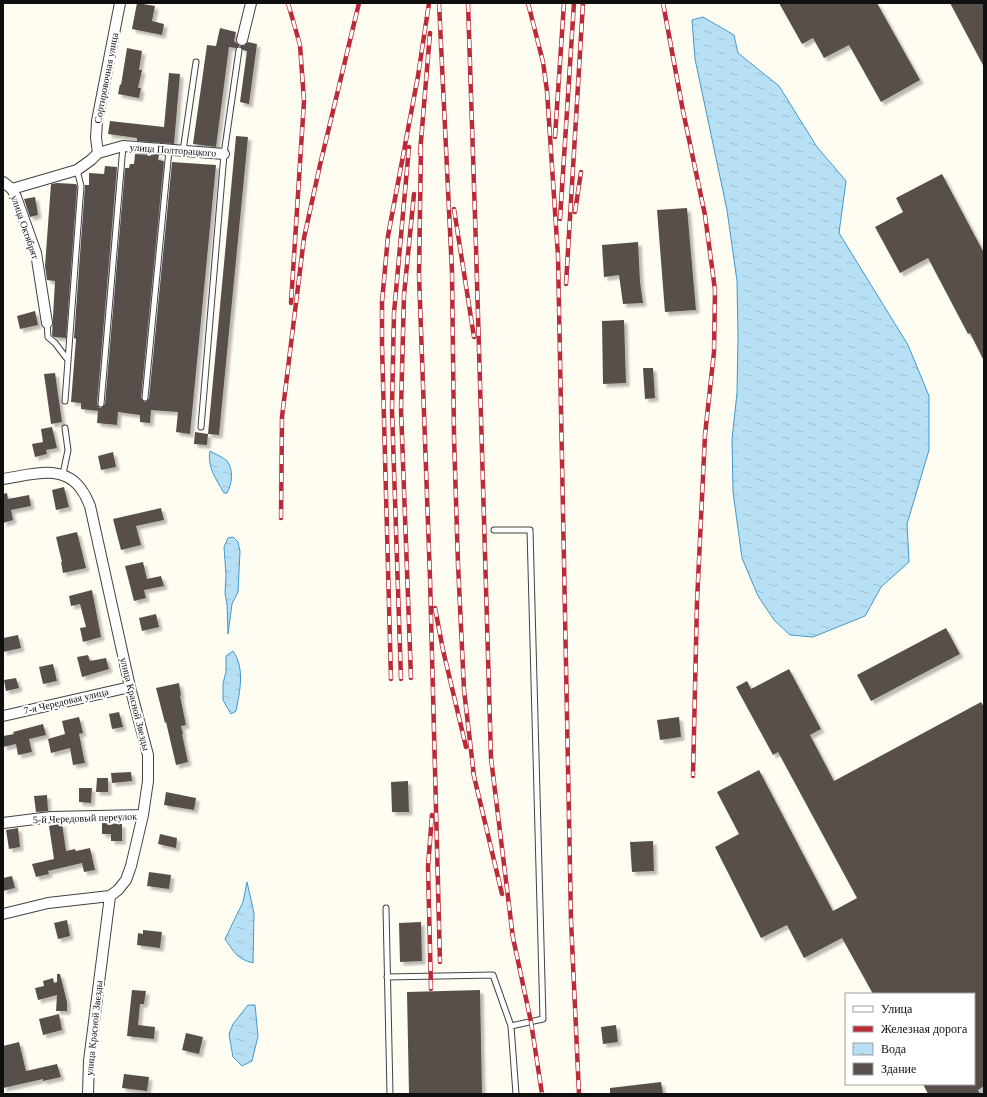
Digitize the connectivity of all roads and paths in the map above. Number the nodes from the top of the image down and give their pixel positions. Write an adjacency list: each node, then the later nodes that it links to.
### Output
1 (120, 3): 9 (street, Сортировочная улица)
2 (251, 3): 3 (street)
3 (242, 40)
4 (240, 50): 10 (lane)
5 (196, 62): 8 (lane)
6 (123, 146): 7 (street, улица Полторацкого); 9 (street, улица Полторацкого); 18 (lane)
7 (169, 150): 8 (street, улица Полторацкого); 16 (lane)
8 (183, 151): 10 (street, улица Полторацкого)
9 (98, 153): 11 (street, улица Полторацкого)
10 (224, 154): 19 (lane)
11 (77, 170): 13 (street, улица Полторацкого); 15 (lane)
12 (3, 182): 13 (street, улица Октябрят)
13 (12, 189): 14 (street, улица Октябрят)
14 (47, 323): 15 (lane)
15 (68, 360): 17 (lane)
16 (145, 398)
17 (65, 400)
18 (101, 404)
19 (201, 427)
20 (65, 428): 21 (lane)
21 (63, 474): 22 (street); 24 (street, улица Красной Звезды)
22 (3, 479)
23 (494, 530): 32 (lane)
24 (130, 687): 25 (street, 7-я Чередовая улица); 26 (street, улица Красной Звезды)
25 (3, 716)
26 (143, 815): 27 (street, 5-й Чередовый переулок); 28 (street, улица Красной Звезды)
27 (3, 823)
28 (110, 896): 30 (street); 33 (street, улица Красной Звезды)
29 (386, 908): 31 (lane)
30 (3, 914)
31 (387, 977): 32 (lane); 34 (lane)
32 (511, 1026): 35 (lane)
33 (88, 1094)
34 (390, 1094)
35 (516, 1094)

